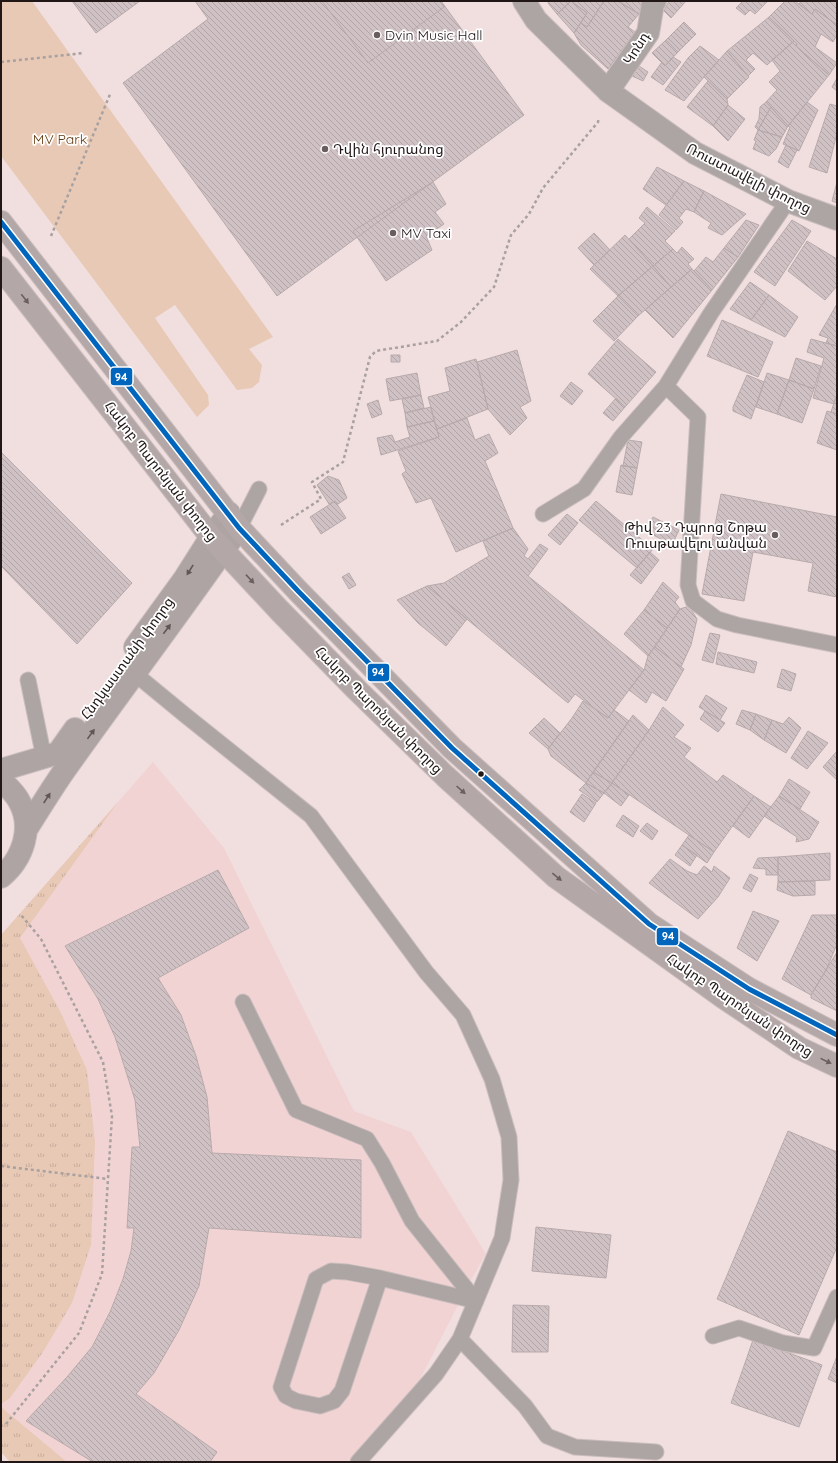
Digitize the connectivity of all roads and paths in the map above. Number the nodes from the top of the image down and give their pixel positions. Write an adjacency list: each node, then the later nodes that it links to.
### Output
1 (524, 1): 5 (street, Ռուստավելի փողոց)
2 (655, 1): 5 (street, Կոնդ)
3 (84, 53): 4 (path)
4 (1, 62)
5 (608, 91): 7 (street, Ռուստավելի փողոց); 16 (path)
6 (111, 92): 10 (path)
7 (788, 201): 8 (street, Ռուստավելի փողոց); 12 (lane)
8 (837, 219)
9 (1, 222): 15 (main road, Հակոբ Պարոնյան փողոց)
10 (50, 236)
11 (1, 268): 17 (main road, Հակոբ Պարոնյան փողոց, one-way to 17)
12 (666, 386): 14 (lane); 18 (lane)
13 (259, 489): 15 (lane)
14 (543, 514)
15 (234, 521): 17 (street); 28 (main road, Հակոբ Պարոնյան փողոց)
16 (281, 525)
17 (217, 544): 19 (street, Հնդկաստանի փողոց, one-way to 17); 21 (street, Հնդկաստանի փողոց, one-way to 21); 29 (main road, Հակոբ Պարոնյան փողոց, one-way to 29)
18 (837, 645)
19 (134, 673): 24 (street, Հնդկաստանի փողոց, one-way to 19); 34 (lane)
20 (28, 680): 21 (lane)
21 (44, 758): 22 (street, Հնդկաստանի փողոց)
22 (1, 770)
23 (1, 780): 24 (street)
24 (26, 830): 25 (street)
25 (1, 877)
26 (21, 915): 31 (path)
27 (243, 1002): 34 (lane)
28 (837, 1036)
29 (837, 1066)
30 (1, 1166): 31 (path)
31 (108, 1179): 37 (path)
32 (380, 1278): 32 (lane); 34 (lane)
33 (837, 1297): 35 (lane)
34 (476, 1301): 36 (lane)
35 (713, 1336)
36 (460, 1339): 38 (lane); 39 (lane)
37 (6, 1424)
38 (656, 1452)
39 (358, 1462)

